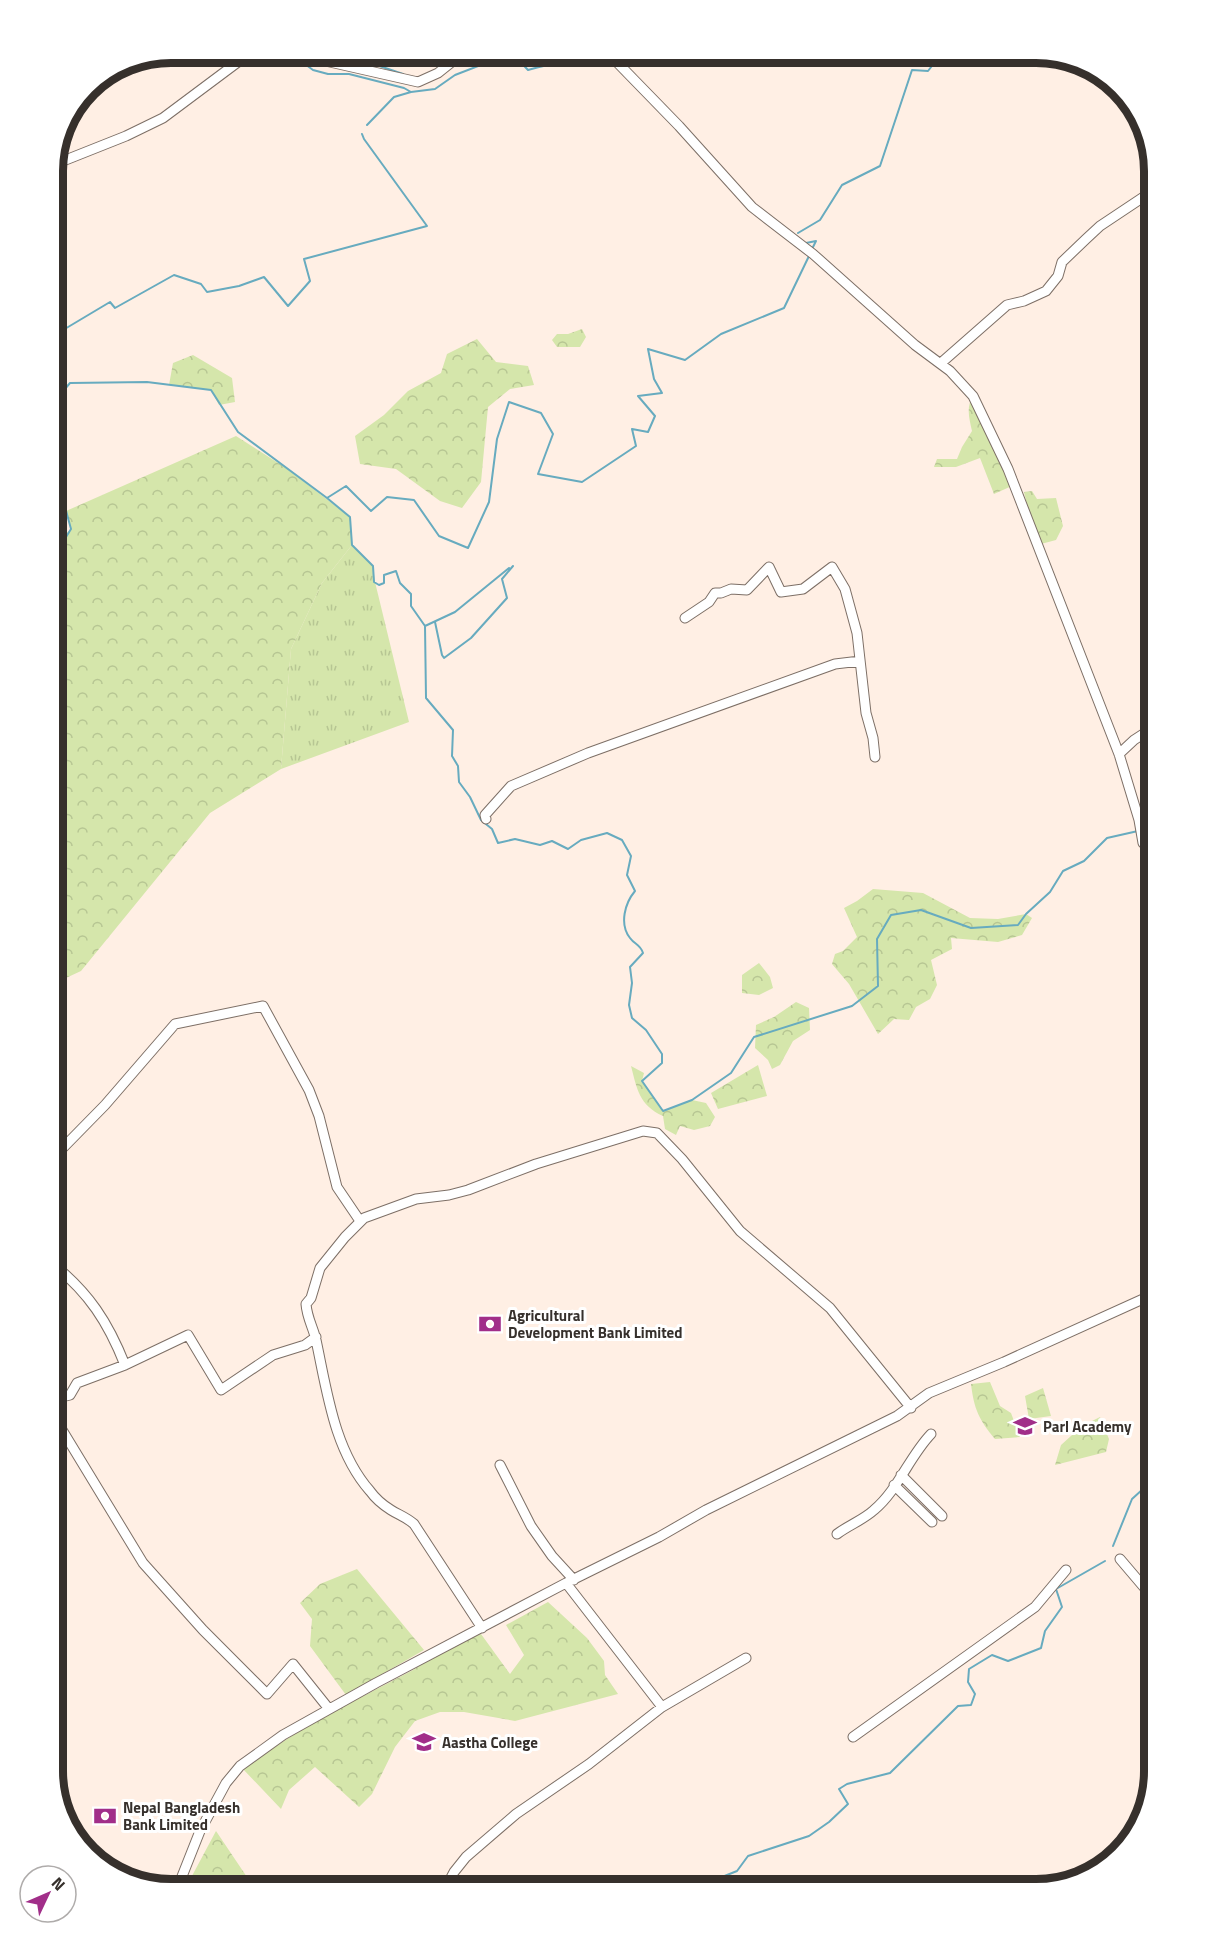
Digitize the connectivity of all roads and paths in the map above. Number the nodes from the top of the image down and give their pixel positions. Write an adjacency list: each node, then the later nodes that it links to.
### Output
1 (236, 63): 5 (street)
2 (334, 63): 3 (street)
3 (450, 63)
4 (618, 63): 7 (street)
5 (63, 161)
6 (1144, 197): 7 (street)
7 (941, 363): 11 (street)
8 (685, 618): 9 (street)
9 (860, 661): 12 (street); 13 (street)
10 (1144, 734): 11 (street)
11 (1119, 754): 14 (street)
12 (875, 757)
13 (486, 819)
14 (1144, 844)
15 (63, 1148): 16 (street)
16 (360, 1221): 19 (street); 22 (street)
17 (63, 1273): 20 (street)
18 (1144, 1299): 22 (street)
19 (316, 1337): 20 (street); 35 (street)
20 (125, 1365): 21 (street)
21 (63, 1397)
22 (911, 1408): 33 (street)
23 (63, 1433): 38 (street)
24 (931, 1434): 26 (street)
25 (500, 1465): 33 (street)
26 (901, 1475): 27 (street); 28 (street)
27 (894, 1485): 29 (street); 30 (street)
28 (942, 1516)
29 (932, 1522)
30 (837, 1533)
31 (1120, 1559): 34 (street)
32 (1066, 1570): 39 (street)
33 (570, 1581): 35 (street); 37 (street)
34 (1144, 1586)
35 (482, 1628): 38 (street)
36 (746, 1658): 37 (street)
37 (662, 1707): 41 (street)
38 (329, 1709): 40 (street)
39 (853, 1737)
40 (181, 1879)
41 (450, 1879)

